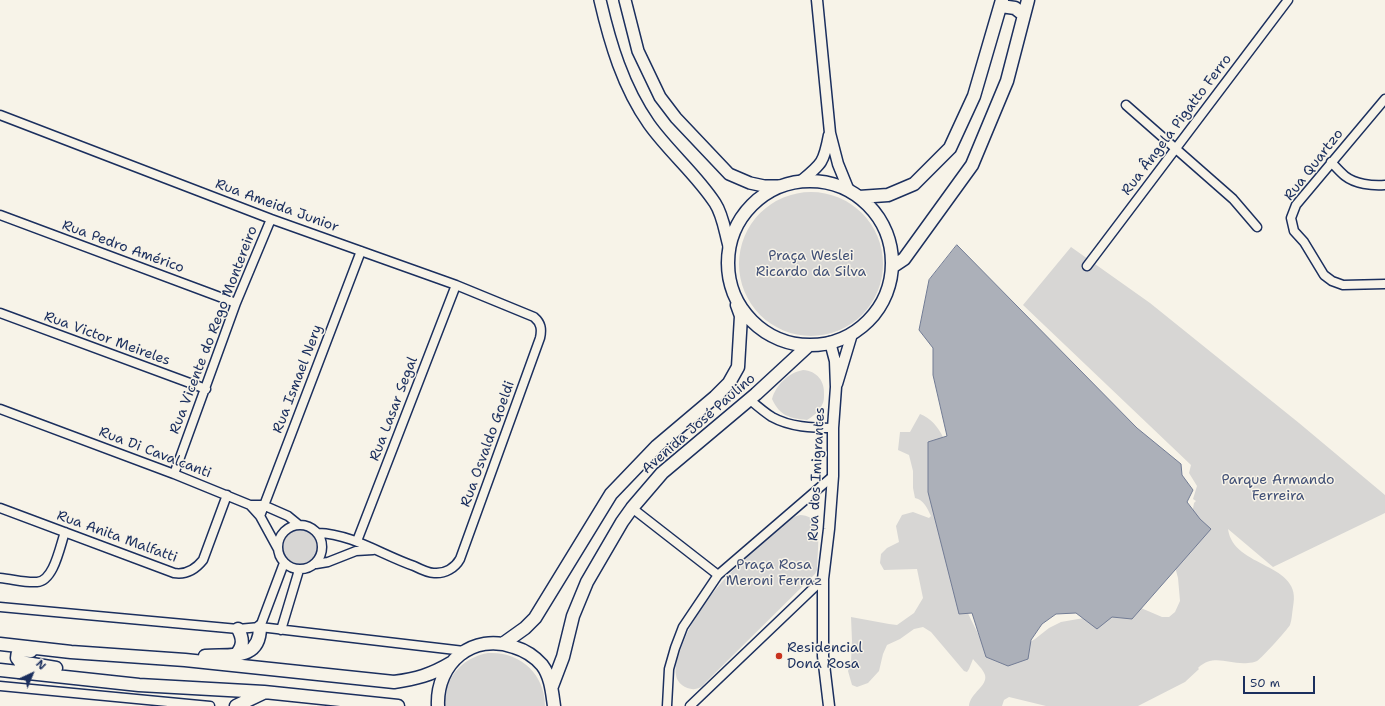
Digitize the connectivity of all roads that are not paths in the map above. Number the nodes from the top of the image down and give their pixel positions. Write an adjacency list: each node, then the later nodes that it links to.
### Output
1 (600, 0): 21 (main road)
2 (625, 0): 16 (main road)
3 (817, 0): 11 (street)
4 (1028, 0): 7 (main road)
5 (1288, 0): 12 (street, Rua Ângela Pigatto Ferro)
6 (1002, 3): 7 (main road); 17 (main road)
7 (1024, 14): 24 (main road)
8 (1385, 99): 13 (street, Rua Quartzo)
9 (1126, 105): 12 (street)
10 (0, 115): 19 (street, Rua Ameida Junior)
11 (830, 133): 14 (street); 17 (street)
12 (1175, 148): 20 (street); 23 (street, Rua Ângela Pigatto Ferro)
13 (1331, 162): 15 (street); 25 (street, Rua Quartzo)
14 (801, 181): 16 (main road, Avenida José Paulino); 17 (main road, Avenida José Paulino)
15 (1385, 185)
16 (779, 186): 21 (main road, Avenida José Paulino)
17 (854, 194): 24 (main road)
18 (0, 215): 28 (street, Rua Pedro Américo)
19 (271, 218): 22 (street, Rua Ameida Junior); 28 (street, Rua Vicente do Rego Montereiro)
20 (1257, 227)
21 (729, 246): 27 (main road, Avenida José Paulino)
22 (361, 252): 26 (street, Rua Ameida Junior); 43 (street, Rua Ismael Nery)
23 (1087, 266)
24 (892, 267): 31 (main road)
25 (1385, 284)
26 (456, 285): 30 (street, Rua Ameida Junior); 50 (street, Rua Lasar Segal)
27 (736, 300): 33 (main road); 63 (main road, Avenida José Paulino)
28 (236, 303): 35 (street, Rua Vicente do Rego Montereiro)
29 (0, 313): 35 (street, Rua Victor Meireles)
30 (541, 326): 52 (street, Rua Osvaldo Goeldi)
31 (852, 334): 32 (main road); 34 (street, Rua dos Imigrantes)
32 (830, 342): 33 (main road); 34 (street, Rua dos Imigrantes)
33 (808, 346): 36 (main road, Avenida José Paulino)
34 (836, 388): 38 (street, Rua dos Imigrantes)
35 (206, 389): 39 (street, Rua Vicente do Rego Montereiro)
36 (749, 399): 38 (street); 45 (main road, Avenida José Paulino)
37 (0, 409): 39 (street, Rua Di Cavalcanti)
38 (833, 428): 40 (street, Rua dos Imigrantes)
39 (174, 474): 41 (street, Rua Di Cavalcanti)
40 (832, 476): 56 (street); 58 (street, Rua dos Imigrantes)
41 (227, 495): 42 (street, Rua Di Cavalcanti); 48 (street, Rua Anita Malfatti)
42 (250, 505): 43 (street, Rua Di Cavalcanti); 46 (street)
43 (263, 505): 46 (street, Rua Ismael Nery); 47 (street, Rua Di Cavalcanti)
44 (0, 508): 48 (street, Rua Anita Malfatti)
45 (632, 508): 56 (street); 73 (main road, Avenida José Paulino)
46 (260, 516): 51 (street)
47 (300, 525): 49 (street); 51 (street)
48 (65, 532): 57 (street)
49 (318, 533): 50 (street); 54 (street)
50 (357, 541): 52 (street)
51 (278, 549): 53 (street)
52 (373, 550): 54 (street)
53 (284, 563): 55 (street); 60 (street)
54 (316, 564): 55 (street)
55 (299, 570): 62 (street)
56 (718, 575): 81 (street)
57 (0, 578)
58 (823, 579): 75 (street, Rua dos Imigrantes); 82 (street)
59 (0, 607): 61 (street)
60 (260, 627): 61 (street); 62 (street); 67 (main road)
61 (238, 629): 67 (main road)
62 (281, 630): 65 (street)
63 (504, 643): 65 (main road); 73 (main road)
64 (0, 644): 66 (main road)
65 (464, 651): 69 (main road)
66 (71, 652): 68 (main road); 71 (main road)
67 (235, 656): 68 (main road)
68 (185, 660): 69 (main road)
69 (451, 663): 79 (main road)
70 (0, 670): 71 (main road)
71 (139, 684): 74 (main road)
72 (0, 686): 76 (street)
73 (552, 686): 80 (main road)
74 (264, 692): 77 (main road); 78 (main road)
75 (826, 704)
76 (210, 706)
77 (236, 706)
78 (397, 706)
79 (438, 706)
80 (554, 706)
81 (667, 706)
82 (690, 706)

